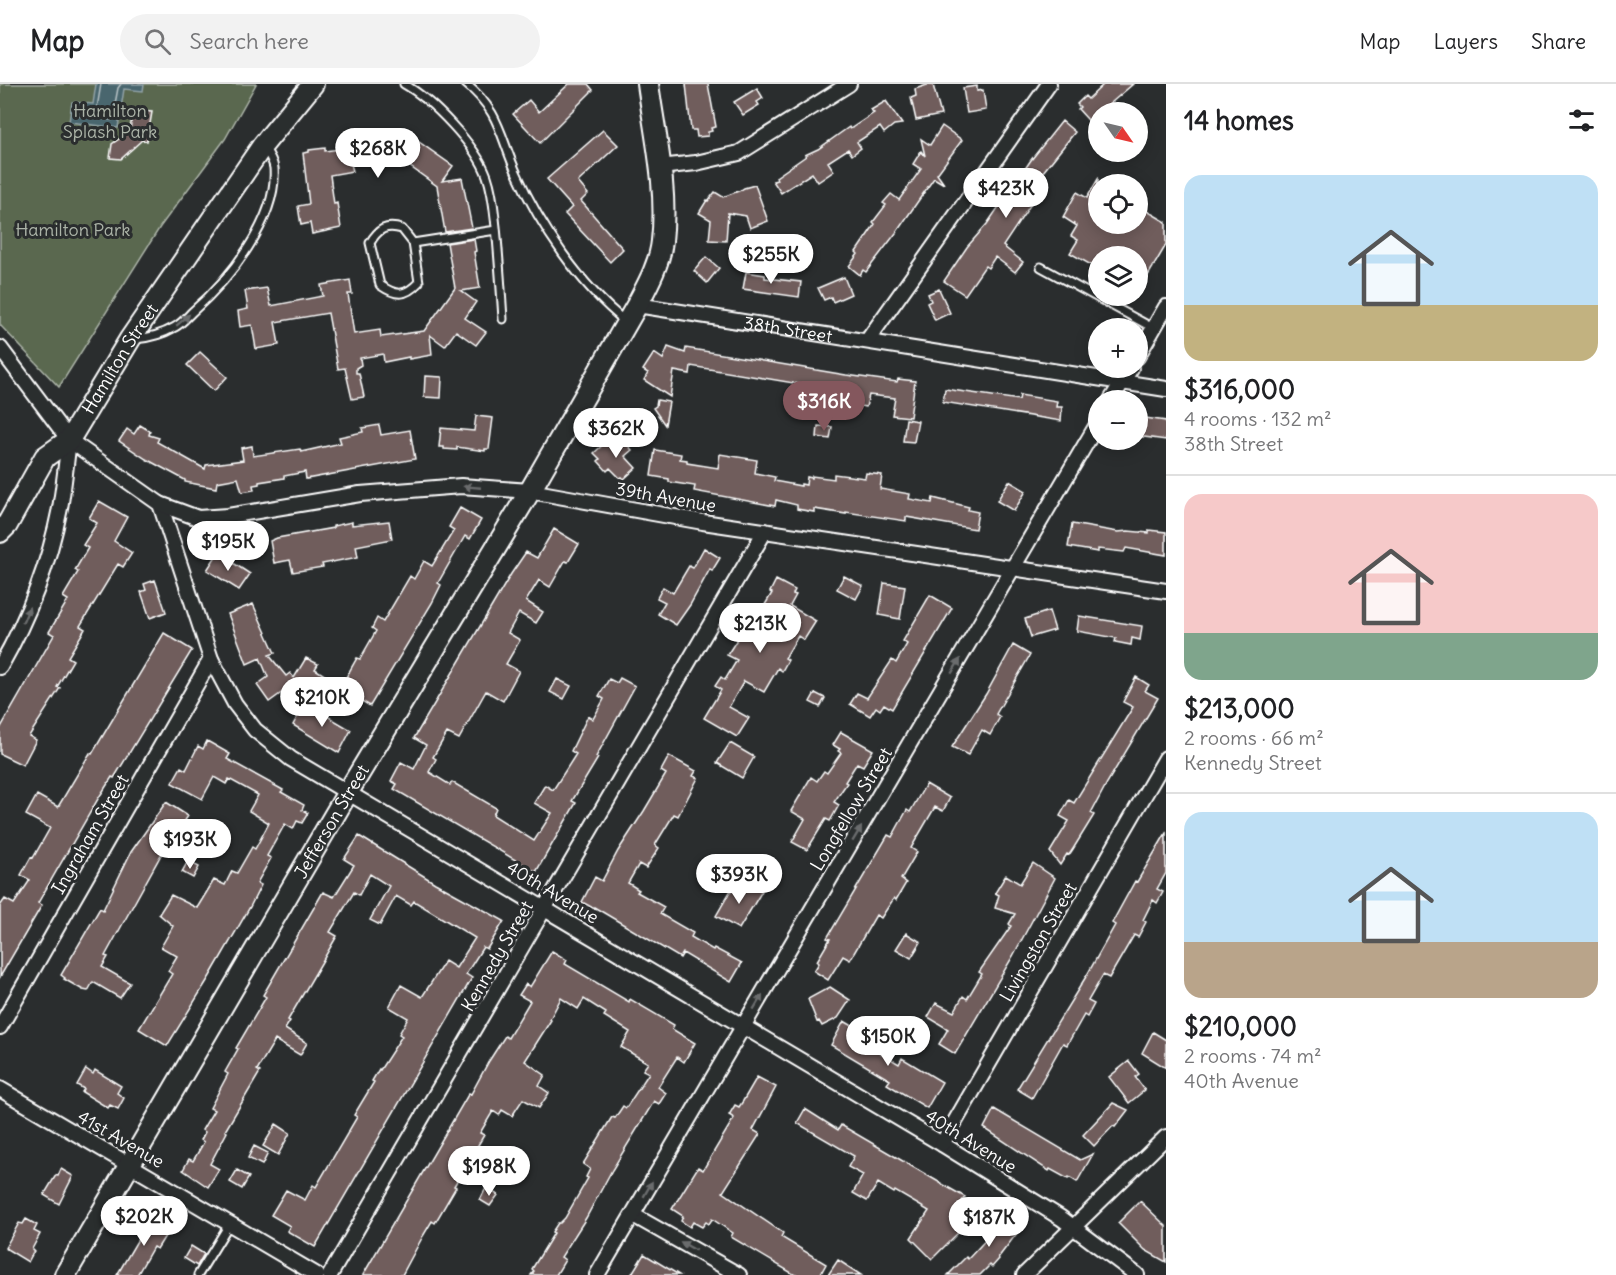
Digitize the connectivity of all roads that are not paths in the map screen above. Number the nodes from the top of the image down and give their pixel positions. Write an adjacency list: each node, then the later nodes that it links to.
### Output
1 (313, 84): 7 (street, Hamilton Street)
2 (404, 84): 9 (lane)
3 (466, 84): 13 (lane)
4 (648, 84): 8 (street)
5 (849, 84): 8 (street)
6 (1049, 84): 18 (street)
7 (263, 145): 17 (street, Hamilton Street); 17 (lane, one-way to 7)
8 (660, 167): 13 (street)
9 (496, 230): 10 (lane); 14 (lane)
10 (413, 243): 10 (lane)
11 (1041, 267): 15 (lane)
12 (1166, 307): 15 (street)
13 (632, 314): 18 (street, 38th Street); 26 (street, Jefferson Street)
14 (502, 319)
15 (1154, 328): 16 (street)
16 (1148, 338)
17 (130, 339): 24 (street, Hamilton Street)
18 (867, 342): 21 (street, 38th Street)
19 (0, 348): 24 (street)
20 (1125, 378): 21 (street)
21 (1122, 382): 22 (street, 38th Street); 23 (street)
22 (1166, 389)
23 (1117, 390)
24 (69, 440): 27 (street); 29 (street); 33 (street, Hamilton Street, one-way to 24)
25 (1088, 440): 30 (street, Longfellow Street)
26 (530, 491): 27 (street, 39th Avenue, one-way to 27); 28 (street, 39th Avenue); 35 (street, Jefferson Street)
27 (160, 504): 32 (street, 40th Avenue)
28 (765, 531): 30 (street, 39th Avenue); 36 (street, Kennedy Street)
29 (0, 532)
30 (1014, 567): 31 (street, 39th Avenue); 37 (street, Longfellow Street, one-way to 30)
31 (1166, 591)
32 (211, 659): 35 (street, 40th Avenue); 38 (street, Ingraham Street)
33 (0, 667)
34 (1166, 758): 41 (street, Livingston Street)
35 (348, 792): 36 (street, 40th Avenue); 42 (street, Jefferson Street)
36 (546, 908): 37 (street, 40th Avenue); 49 (street, Kennedy Street)
37 (744, 1026): 41 (street, 40th Avenue); 43 (street, Longfellow Street, one-way to 37)
38 (0, 1027)
39 (0, 1089): 42 (street, 41st Avenue)
40 (1166, 1137): 45 (street)
41 (942, 1144): 45 (street, 40th Avenue)
42 (129, 1164): 44 (street, 41st Avenue); 46 (street, Jefferson Street)
43 (633, 1215): 50 (street, Longfellow Street); 51 (street, one-way to 43)
44 (230, 1223): 47 (lane); 48 (street, 41st Avenue)
45 (1073, 1227): 52 (street); 53 (street, 40th Avenue)
46 (65, 1275)
47 (198, 1275)
48 (317, 1275)
49 (330, 1275)
50 (597, 1275)
51 (739, 1275)
52 (1024, 1275)
53 (1137, 1275)

